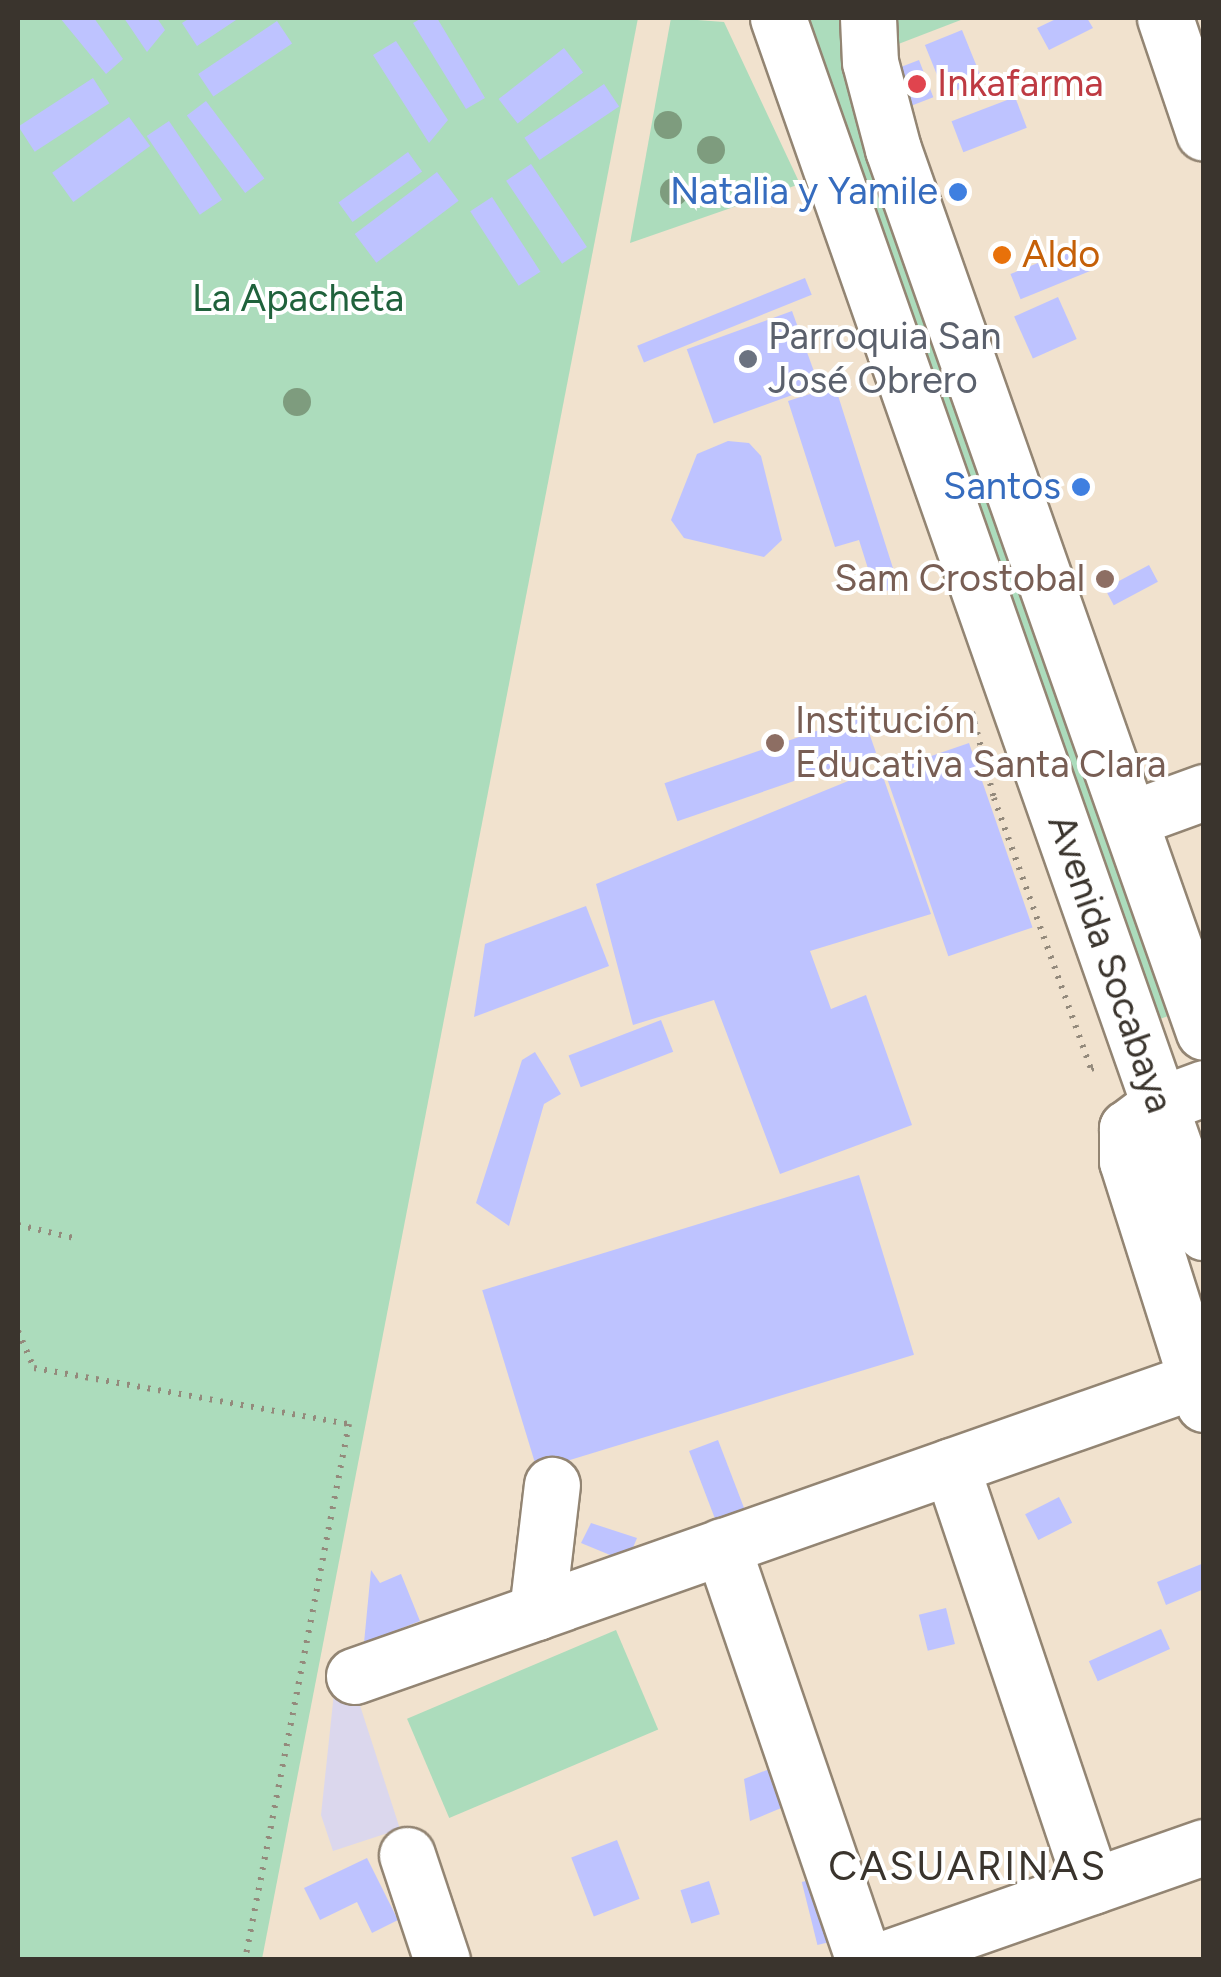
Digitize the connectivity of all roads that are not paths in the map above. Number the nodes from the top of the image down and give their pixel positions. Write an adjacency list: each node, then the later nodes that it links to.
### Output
1 (778, 18): 8 (main road, Avenida Socabaya)
2 (868, 18): 6 (main road, Avenida Socabaya)
3 (1165, 18): 4 (main road)
4 (1204, 133)
5 (1204, 792): 6 (main road)
6 (1130, 819): 7 (main road, Avenida Socabaya)
7 (1204, 1032)
8 (1181, 1096): 9 (main road, Avenida Socabaya); 10 (main road)
9 (1204, 1232)
10 (1200, 1392): 11 (main road)
11 (951, 1466): 13 (main road); 18 (main road)
12 (552, 1485): 14 (main road)
13 (722, 1546): 14 (main road); 20 (main road)
14 (537, 1612): 15 (main road)
15 (354, 1676)
16 (1204, 1847): 18 (main road)
17 (407, 1855): 19 (main road)
18 (1092, 1886): 21 (main road)
19 (442, 1960)
20 (864, 1960)
21 (882, 1960)

